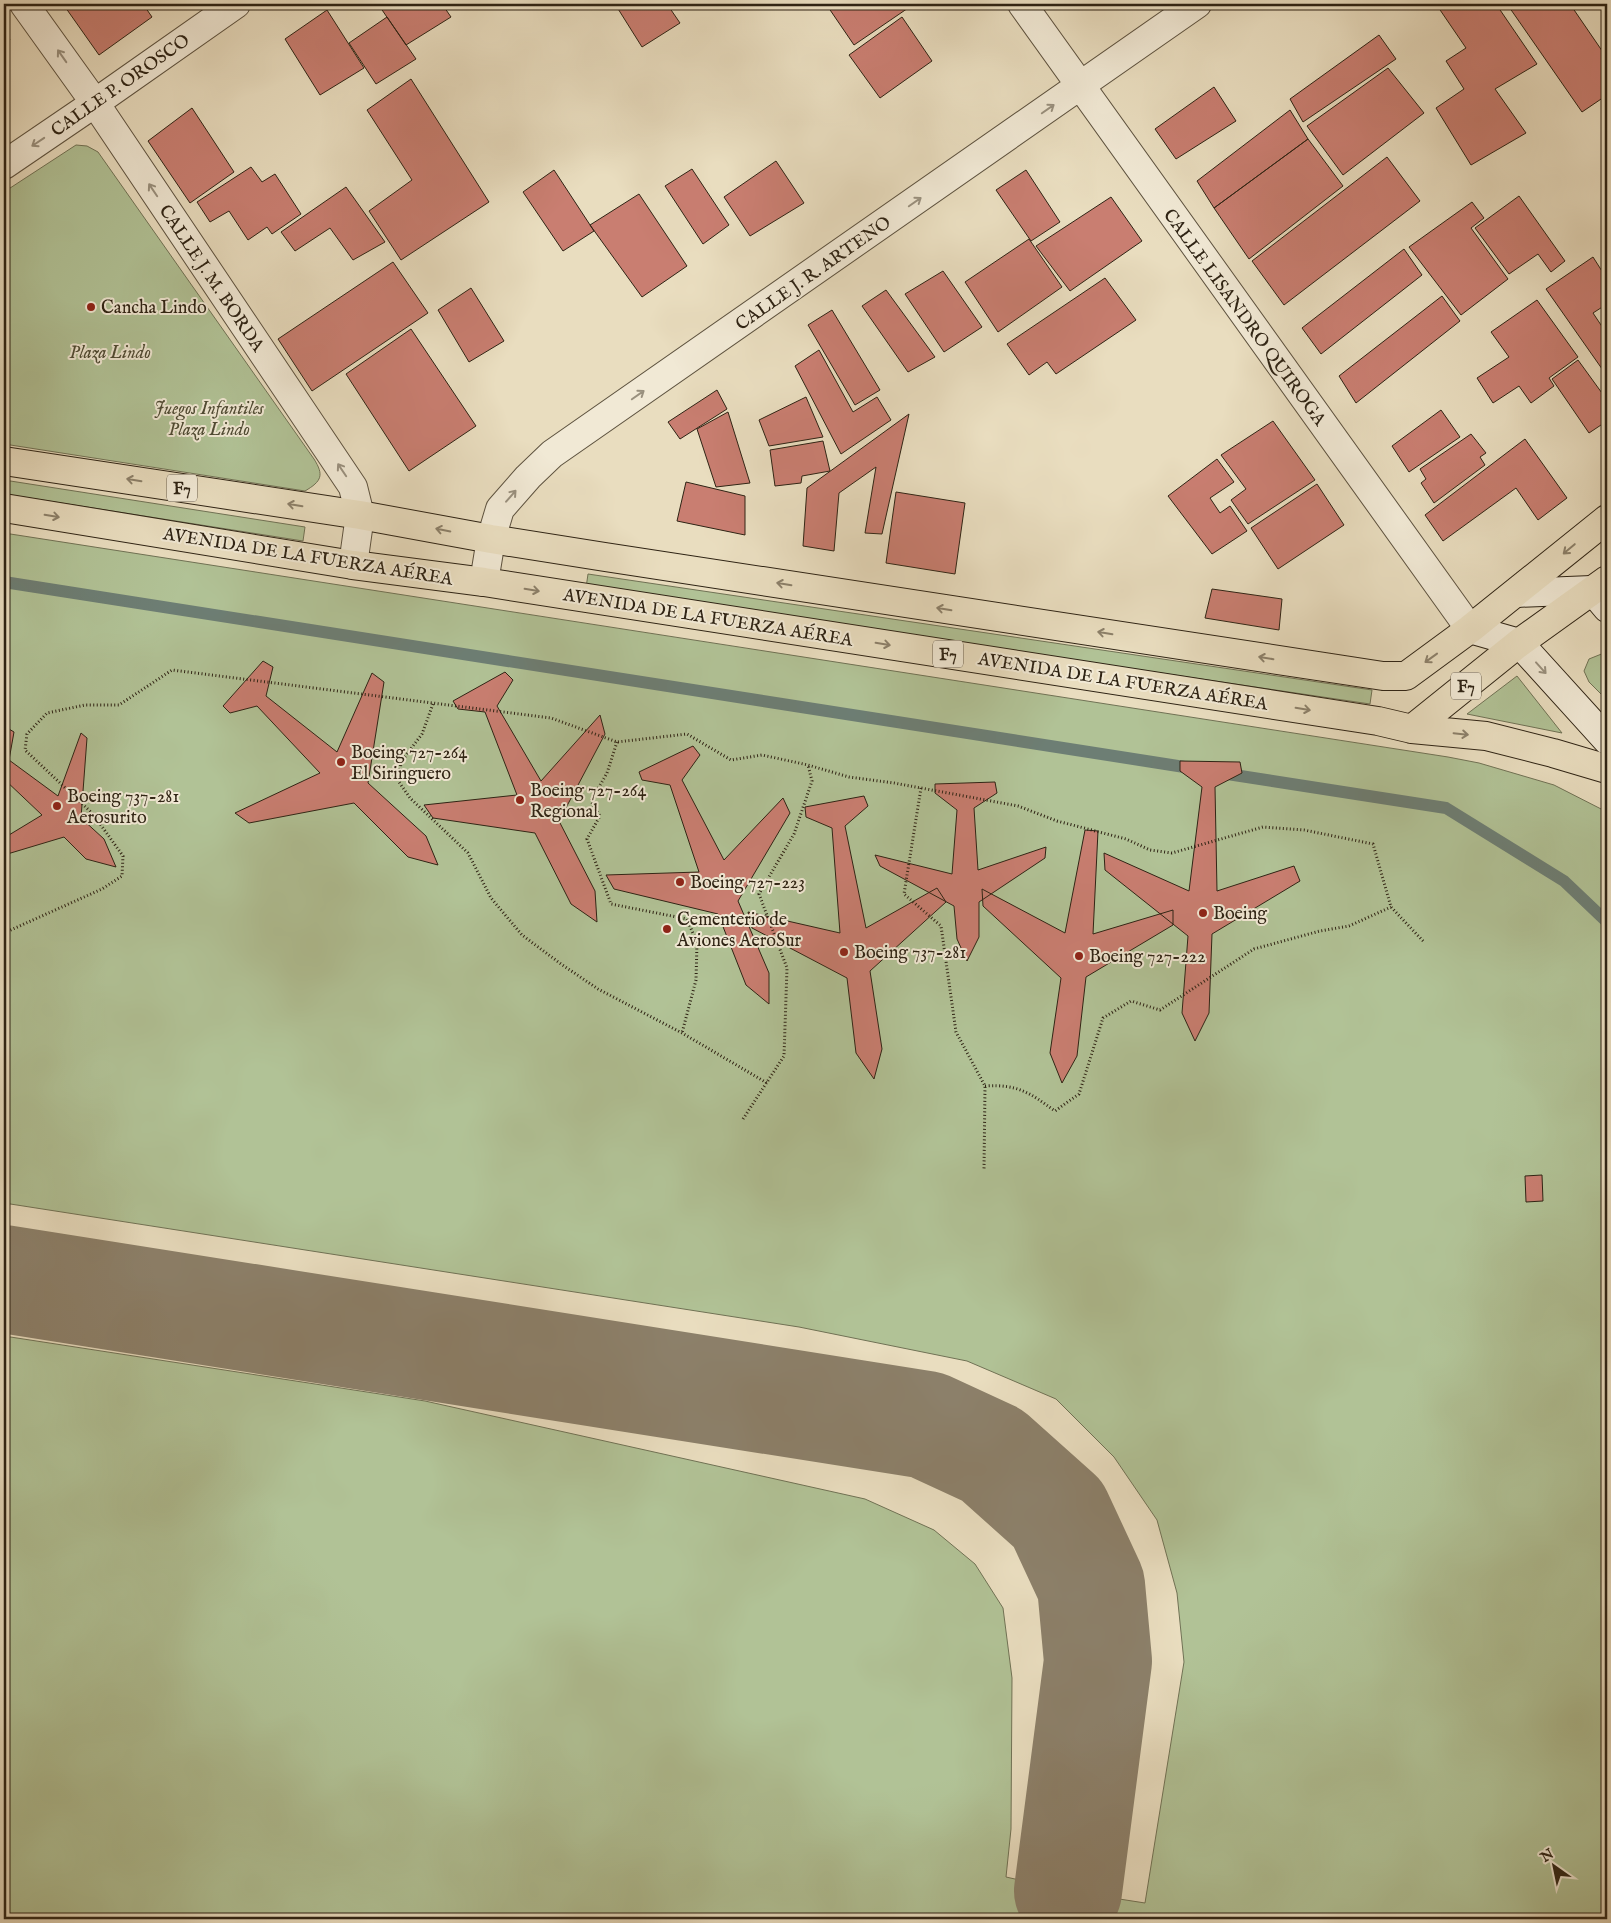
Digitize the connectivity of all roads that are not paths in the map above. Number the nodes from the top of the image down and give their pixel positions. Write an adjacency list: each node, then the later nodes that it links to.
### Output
1 (24, 4): 6 (street, CALLE J. M. BORDA, one-way to 1)
2 (236, 4): 6 (street, CALLE P. OROSCO)
3 (1022, 4): 5 (street, CALLE LISANDRO QUIROGA)
4 (1197, 4): 5 (street, CALLE J. R. ARTENO)
5 (1080, 87): 12 (street, CALLE J. R. ARTENO, one-way to 5); 17 (street, CALLE LISANDRO QUIROGA)
6 (95, 103): 7 (street, CALLE P. OROSCO, one-way to 7); 10 (street, CALLE J. M. BORDA, one-way to 6)
7 (4, 164)
8 (4, 461): 10 (highway, F7, one-way to 8)
9 (4, 508): 13 (highway, AVENIDA DE LA FUERZA AÉREA / F7, one-way to 13)
10 (360, 515): 12 (highway, F7, one-way to 10); 13 (street, CALLE J. M. BORDA)
11 (1607, 519): 16 (highway, F7, one-way to 16)
12 (491, 539): 14 (street, CALLE J. R. ARTENO); 17 (highway, F7, one-way to 12)
13 (353, 565): 14 (highway, AVENIDA DE LA FUERZA AÉREA / F7)
14 (484, 582): 19 (highway, AVENIDA DE LA FUERZA AÉREA / F7, one-way to 19)
15 (1602, 592): 16 (street); 18 (highway, F7)
16 (1516, 593): 17 (highway, F7)
17 (1470, 630): 18 (street)
18 (1519, 643): 19 (highway, F7); 20 (street, one-way to 20)
19 (1412, 728): 21 (highway, AVENIDA DE LA FUERZA AÉREA, one-way to 21)
20 (1607, 740)
21 (1607, 769)

